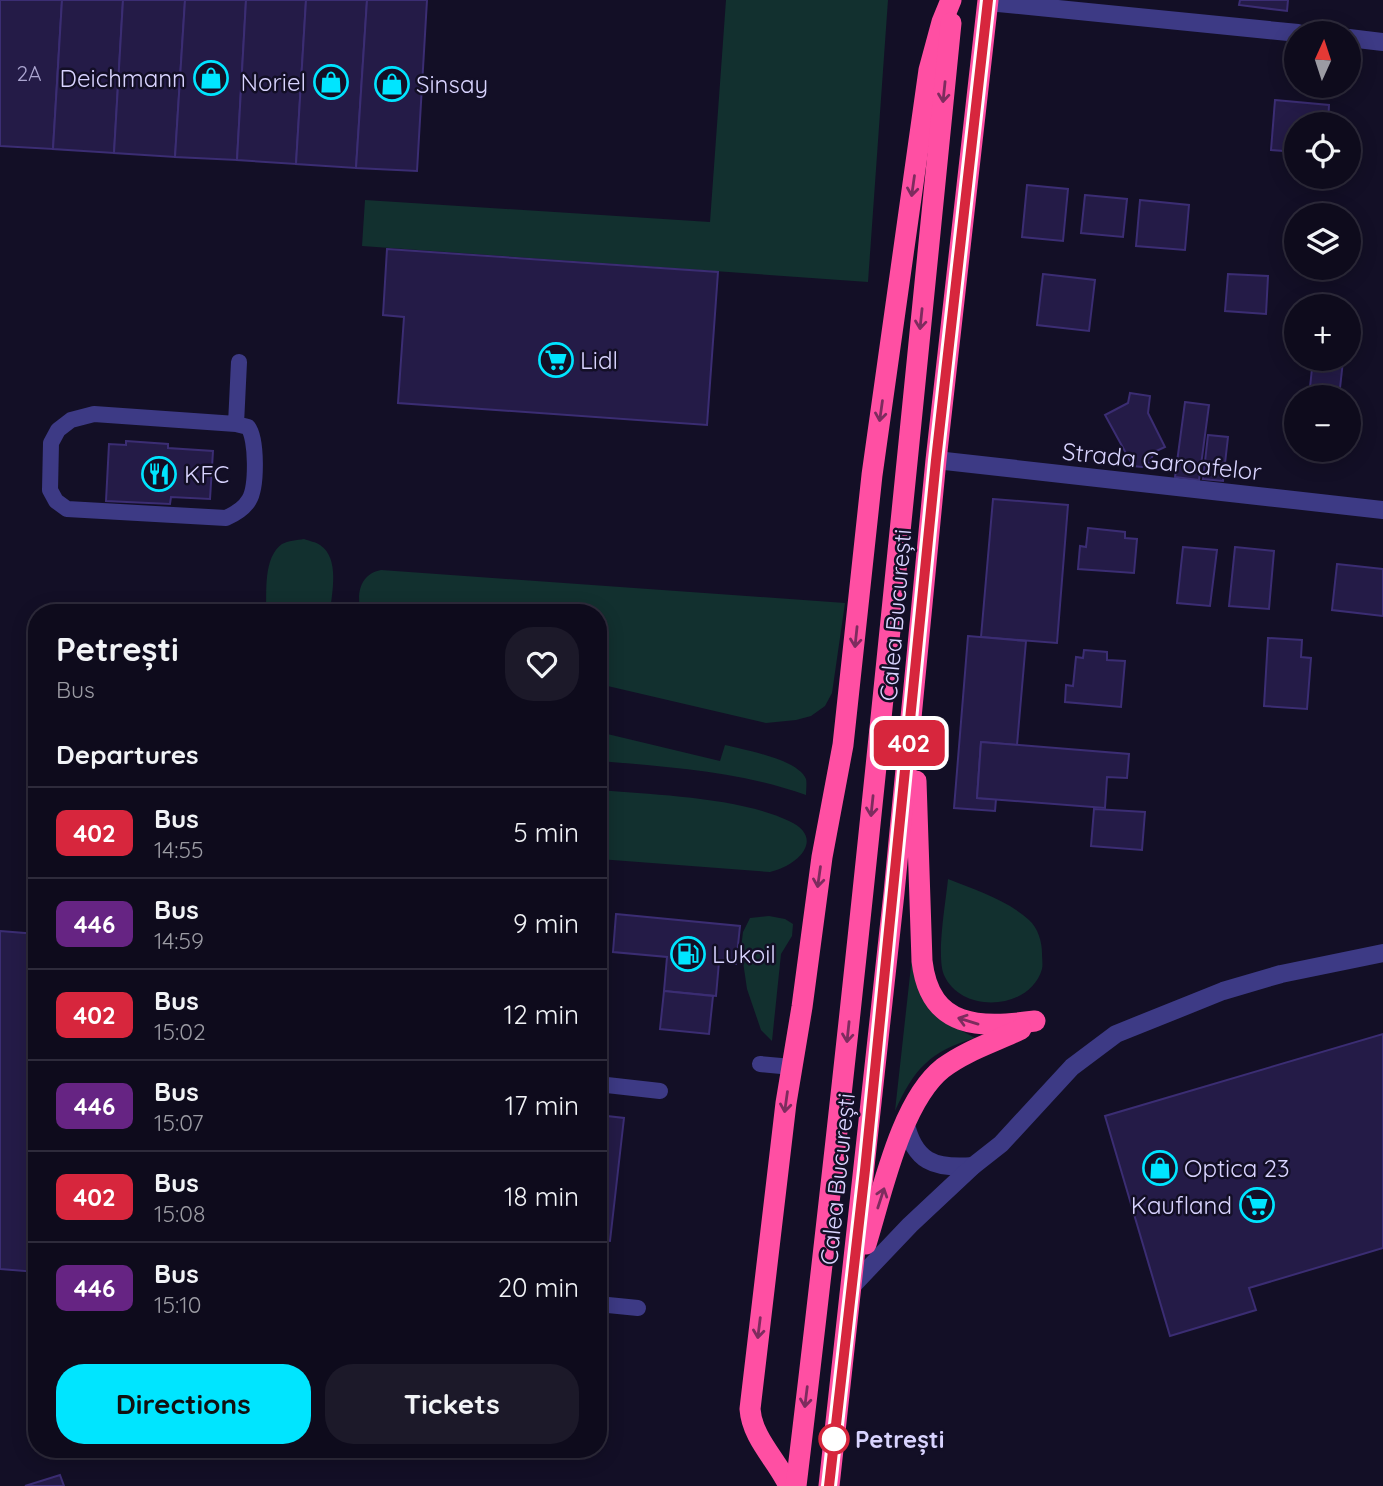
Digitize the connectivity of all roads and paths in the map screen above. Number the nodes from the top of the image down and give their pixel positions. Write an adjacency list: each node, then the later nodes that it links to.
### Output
1 (952, 0): 14 (highway, one-way to 14); 23 (highway, Calea București, one-way to 23)
2 (988, 1): 3 (street); 9 (highway, Calea București)
3 (1056, 4): 4 (street)
4 (1284, 31)
5 (1362, 40): 6 (street)
6 (1383, 42)
7 (239, 362): 8 (lane)
8 (236, 424): 8 (lane)
9 (936, 460): 10 (street, Strada Garoafelor); 11 (highway, Calea București)
10 (1383, 510)
11 (912, 717): 17 (highway, one-way to 11); 19 (highway, Calea București)
12 (1383, 953): 18 (street)
13 (760, 1064): 14 (lane)
14 (792, 1067): 22 (highway, one-way to 22)
15 (607, 1085): 16 (lane)
16 (660, 1091)
17 (905, 1121): 18 (street); 19 (highway, one-way to 17)
18 (973, 1166): 19 (street)
19 (852, 1286): 24 (highway, Calea București)
20 (607, 1305): 21 (lane)
21 (638, 1308)
22 (789, 1486)
23 (796, 1486)
24 (829, 1486)

